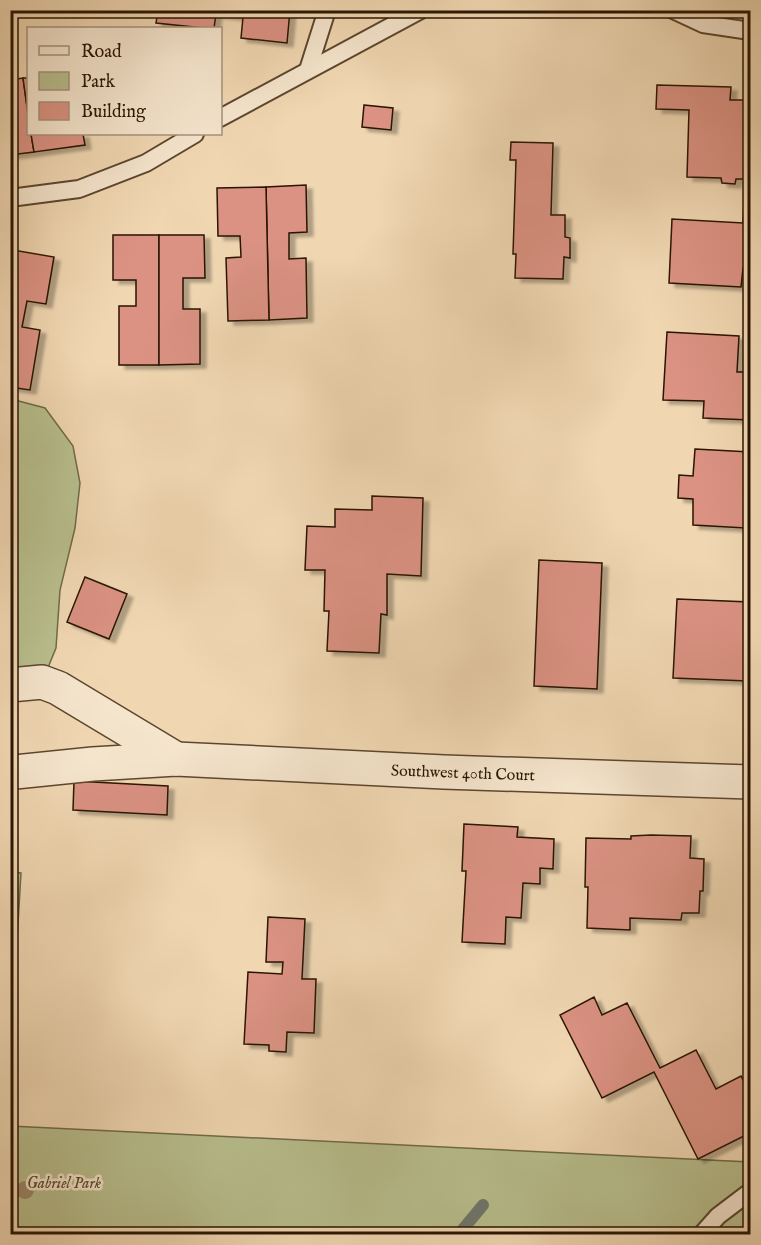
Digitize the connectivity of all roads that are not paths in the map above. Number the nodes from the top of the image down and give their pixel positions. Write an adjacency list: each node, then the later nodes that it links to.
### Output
1 (327, 10): 5 (lane)
2 (420, 10): 5 (lane)
3 (673, 10): 4 (lane)
4 (750, 31)
5 (308, 70): 6 (lane)
6 (222, 117)
7 (193, 135): 8 (lane)
8 (10, 198)
9 (10, 685): 10 (street, Southwest 40th Court)
10 (176, 759): 11 (street, Southwest 40th Court); 12 (street, Southwest 40th Court)
11 (10, 771)
12 (750, 782)
13 (747, 1194): 14 (lane)
14 (702, 1234)

